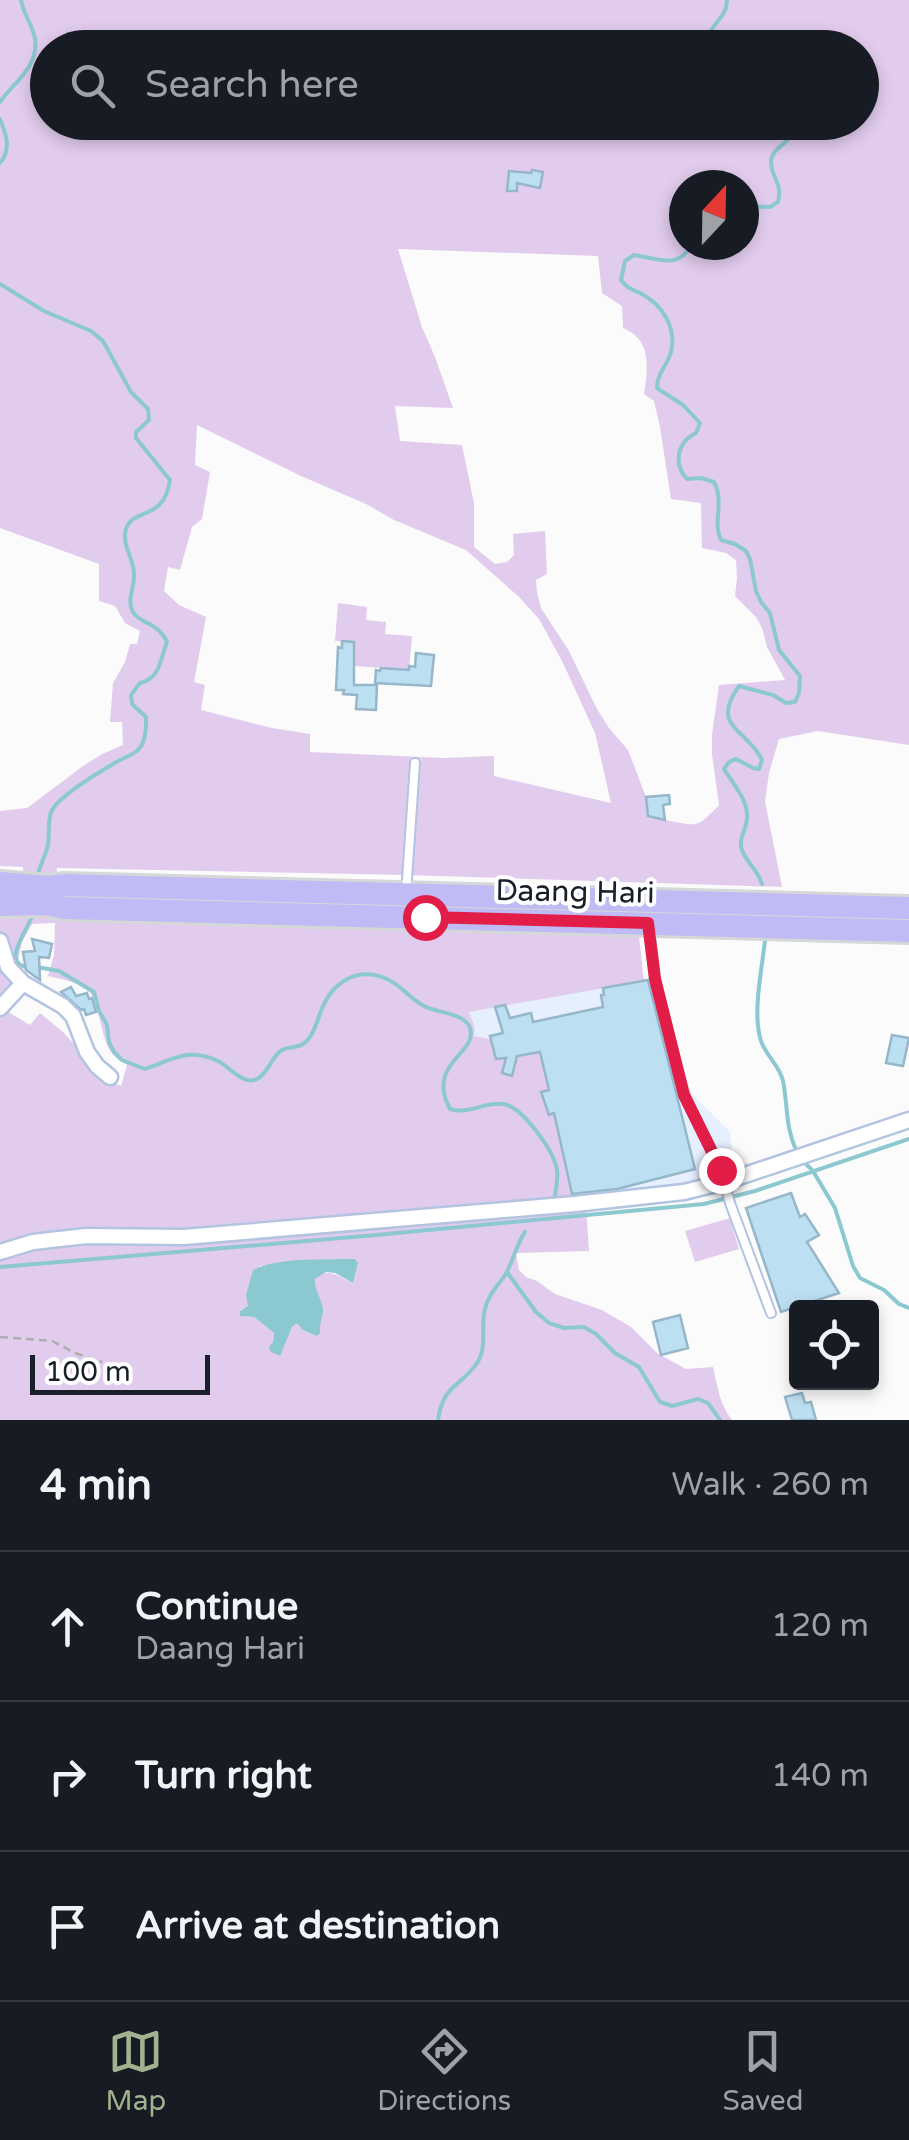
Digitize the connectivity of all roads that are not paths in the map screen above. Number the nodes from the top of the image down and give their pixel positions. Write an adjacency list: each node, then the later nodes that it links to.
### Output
1 (415, 763): 3 (lane)
2 (12, 895): 3 (main road, Daang Hari)
3 (418, 902): 4 (main road, Daang Hari); 5 (main road, Daang Hari)
4 (909, 908)
5 (648, 923): 6 (main road, Daang Hari); 12 (lane)
6 (909, 931)
7 (0, 941): 8 (street)
8 (23, 983): 9 (street); 10 (street)
9 (0, 1008)
10 (110, 1077)
11 (909, 1120): 12 (street)
12 (726, 1187): 13 (street); 14 (lane)
13 (0, 1252)
14 (771, 1313)

